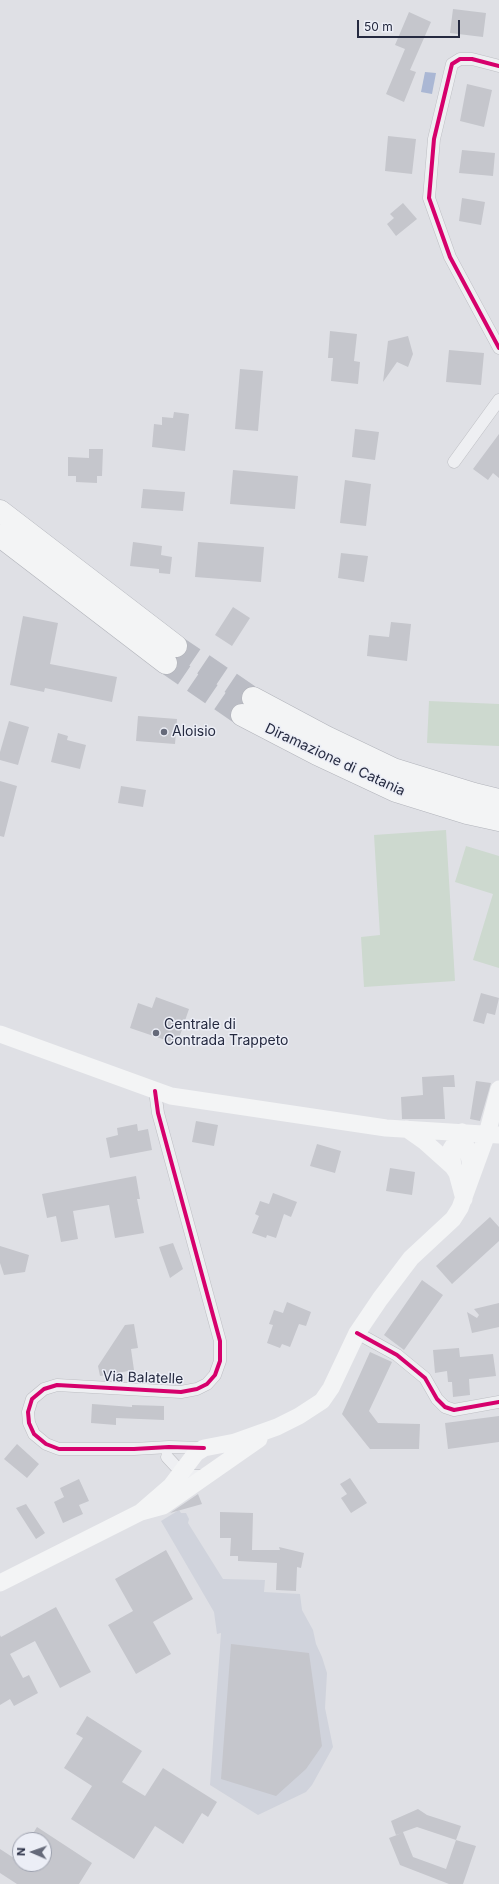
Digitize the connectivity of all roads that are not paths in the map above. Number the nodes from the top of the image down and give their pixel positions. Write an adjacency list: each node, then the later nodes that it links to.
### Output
1 (499, 66): 2 (street)
2 (499, 348)
3 (499, 400): 4 (street)
4 (454, 462)
5 (0, 511): 6 (highway)
6 (0, 536)
7 (499, 800): 8 (highway, Diramazione di Catania)
8 (499, 820)
9 (0, 1034): 11 (main road)
10 (499, 1089): 14 (main road)
11 (155, 1091): 12 (main road); 22 (street, Via Balatelle)
12 (407, 1129): 13 (main road); 15 (main road)
13 (462, 1132): 14 (main road); 15 (main road); 16 (main road)
14 (493, 1134): 16 (main road)
15 (453, 1167): 17 (main road)
16 (471, 1174): 17 (main road)
17 (464, 1199): 18 (main road)
18 (358, 1333): 19 (street); 20 (main road)
19 (499, 1402)
20 (277, 1427): 21 (main road); 25 (main road)
21 (204, 1448): 22 (street, Via Balatelle); 24 (main road)
22 (152, 1449): 23 (street)
23 (167, 1457): 24 (street); 26 (street)
24 (181, 1472): 25 (street); 26 (main road)
25 (207, 1476): 27 (main road)
26 (171, 1486): 27 (main road)
27 (141, 1512): 28 (main road)
28 (0, 1583)

